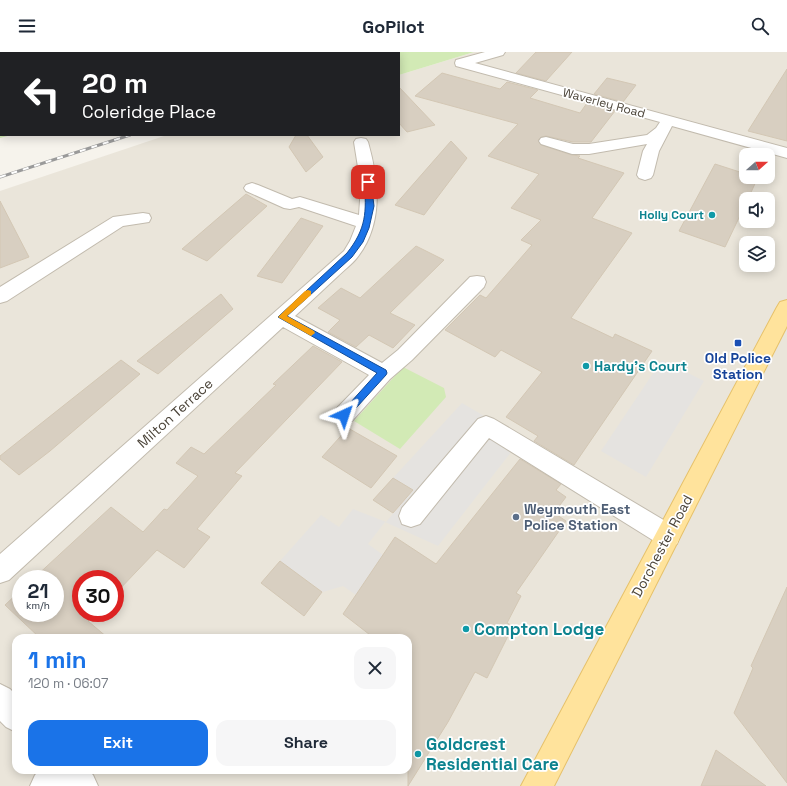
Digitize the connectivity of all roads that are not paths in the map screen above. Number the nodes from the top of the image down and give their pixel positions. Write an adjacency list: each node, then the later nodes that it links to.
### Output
1 (499, 52): 2 (street, Waverley Road)
2 (665, 125): 3 (street); 5 (street, Waverley Road); 6 (street)
3 (546, 141)
4 (361, 142): 9 (street, Milton Terrace)
5 (787, 153)
6 (645, 175)
7 (252, 188): 9 (street)
8 (143, 218): 11 (street)
9 (366, 223): 13 (street, Milton Terrace)
10 (477, 282): 14 (street)
11 (0, 296)
12 (787, 307): 17 (main road, Dorchester Road)
13 (282, 317): 14 (street); 18 (street, Milton Terrace)
14 (383, 373): 15 (street)
15 (344, 415)
16 (411, 516): 17 (street)
17 (668, 536): 25 (main road, Dorchester Road)
18 (0, 571)
19 (0, 699): 20 (street)
20 (12, 712)
21 (57, 774): 23 (street)
22 (69, 774): 24 (street)
23 (46, 786)
24 (82, 786)
25 (537, 786)

